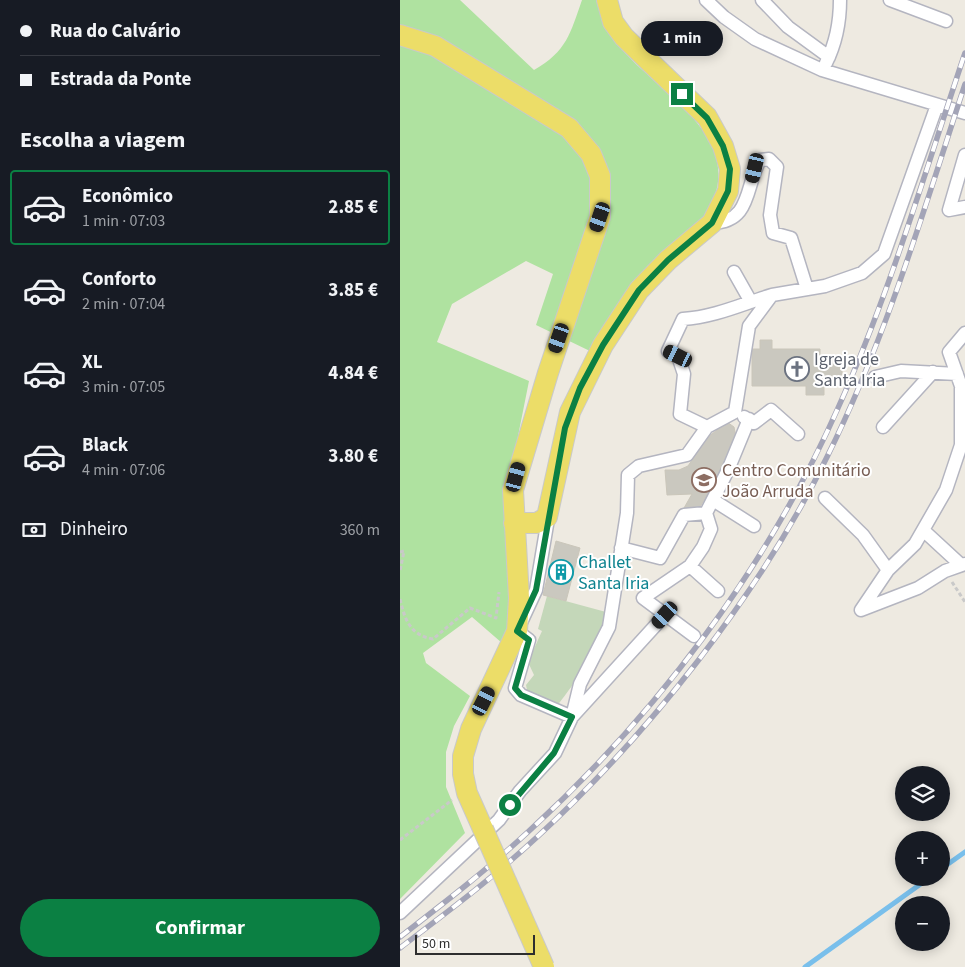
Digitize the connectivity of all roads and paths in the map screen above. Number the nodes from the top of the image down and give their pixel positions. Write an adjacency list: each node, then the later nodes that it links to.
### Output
1 (607, 0): 14 (main road)
2 (706, 0): 9 (street)
3 (762, 0): 8 (street)
4 (840, 0): 8 (street)
5 (890, 0): 6 (street)
6 (946, 21)
7 (400, 35): 32 (main road)
8 (829, 57): 9 (street)
9 (822, 70): 10 (street)
10 (937, 105): 11 (street); 16 (street)
11 (965, 113)
12 (965, 155): 13 (street)
13 (965, 207)
14 (712, 223): 16 (street); 30 (main road)
15 (734, 272): 18 (street)
16 (807, 289): 17 (street)
17 (772, 295): 18 (street); 23 (street)
18 (751, 302): 25 (street)
19 (965, 333): 22 (street)
20 (933, 372): 21 (street); 22 (street); 26 (street)
21 (875, 377)
22 (962, 383): 34 (street)
23 (735, 412): 24 (street); 25 (street)
24 (749, 419): 27 (street); 29 (street)
25 (707, 427): 35 (street)
26 (883, 427)
27 (798, 434)
28 (824, 498): 39 (street)
29 (712, 500): 31 (street); 33 (street)
30 (550, 510): 32 (main road); 47 (street)
31 (706, 513): 35 (street); 38 (street)
32 (514, 523): 47 (main road)
33 (754, 526)
34 (923, 530): 37 (street); 39 (street)
35 (622, 548): 49 (street)
36 (400, 552): 40 (path)
37 (963, 565): 41 (street)
38 (690, 566): 43 (street); 46 (street)
39 (888, 570): 41 (street)
40 (400, 571)
41 (944, 571): 45 (path)
42 (500, 586): 44 (path)
43 (718, 591)
44 (400, 599)
45 (965, 602)
46 (665, 615): 48 (street); 49 (street)
47 (517, 631): 49 (street); 50 (main road)
48 (694, 636)
49 (572, 717): 51 (street)
50 (467, 794): 51 (main road); 52 (path)
51 (479, 836): 53 (street); 54 (main road, bridge)
52 (400, 840)
53 (400, 913)
54 (544, 967)

